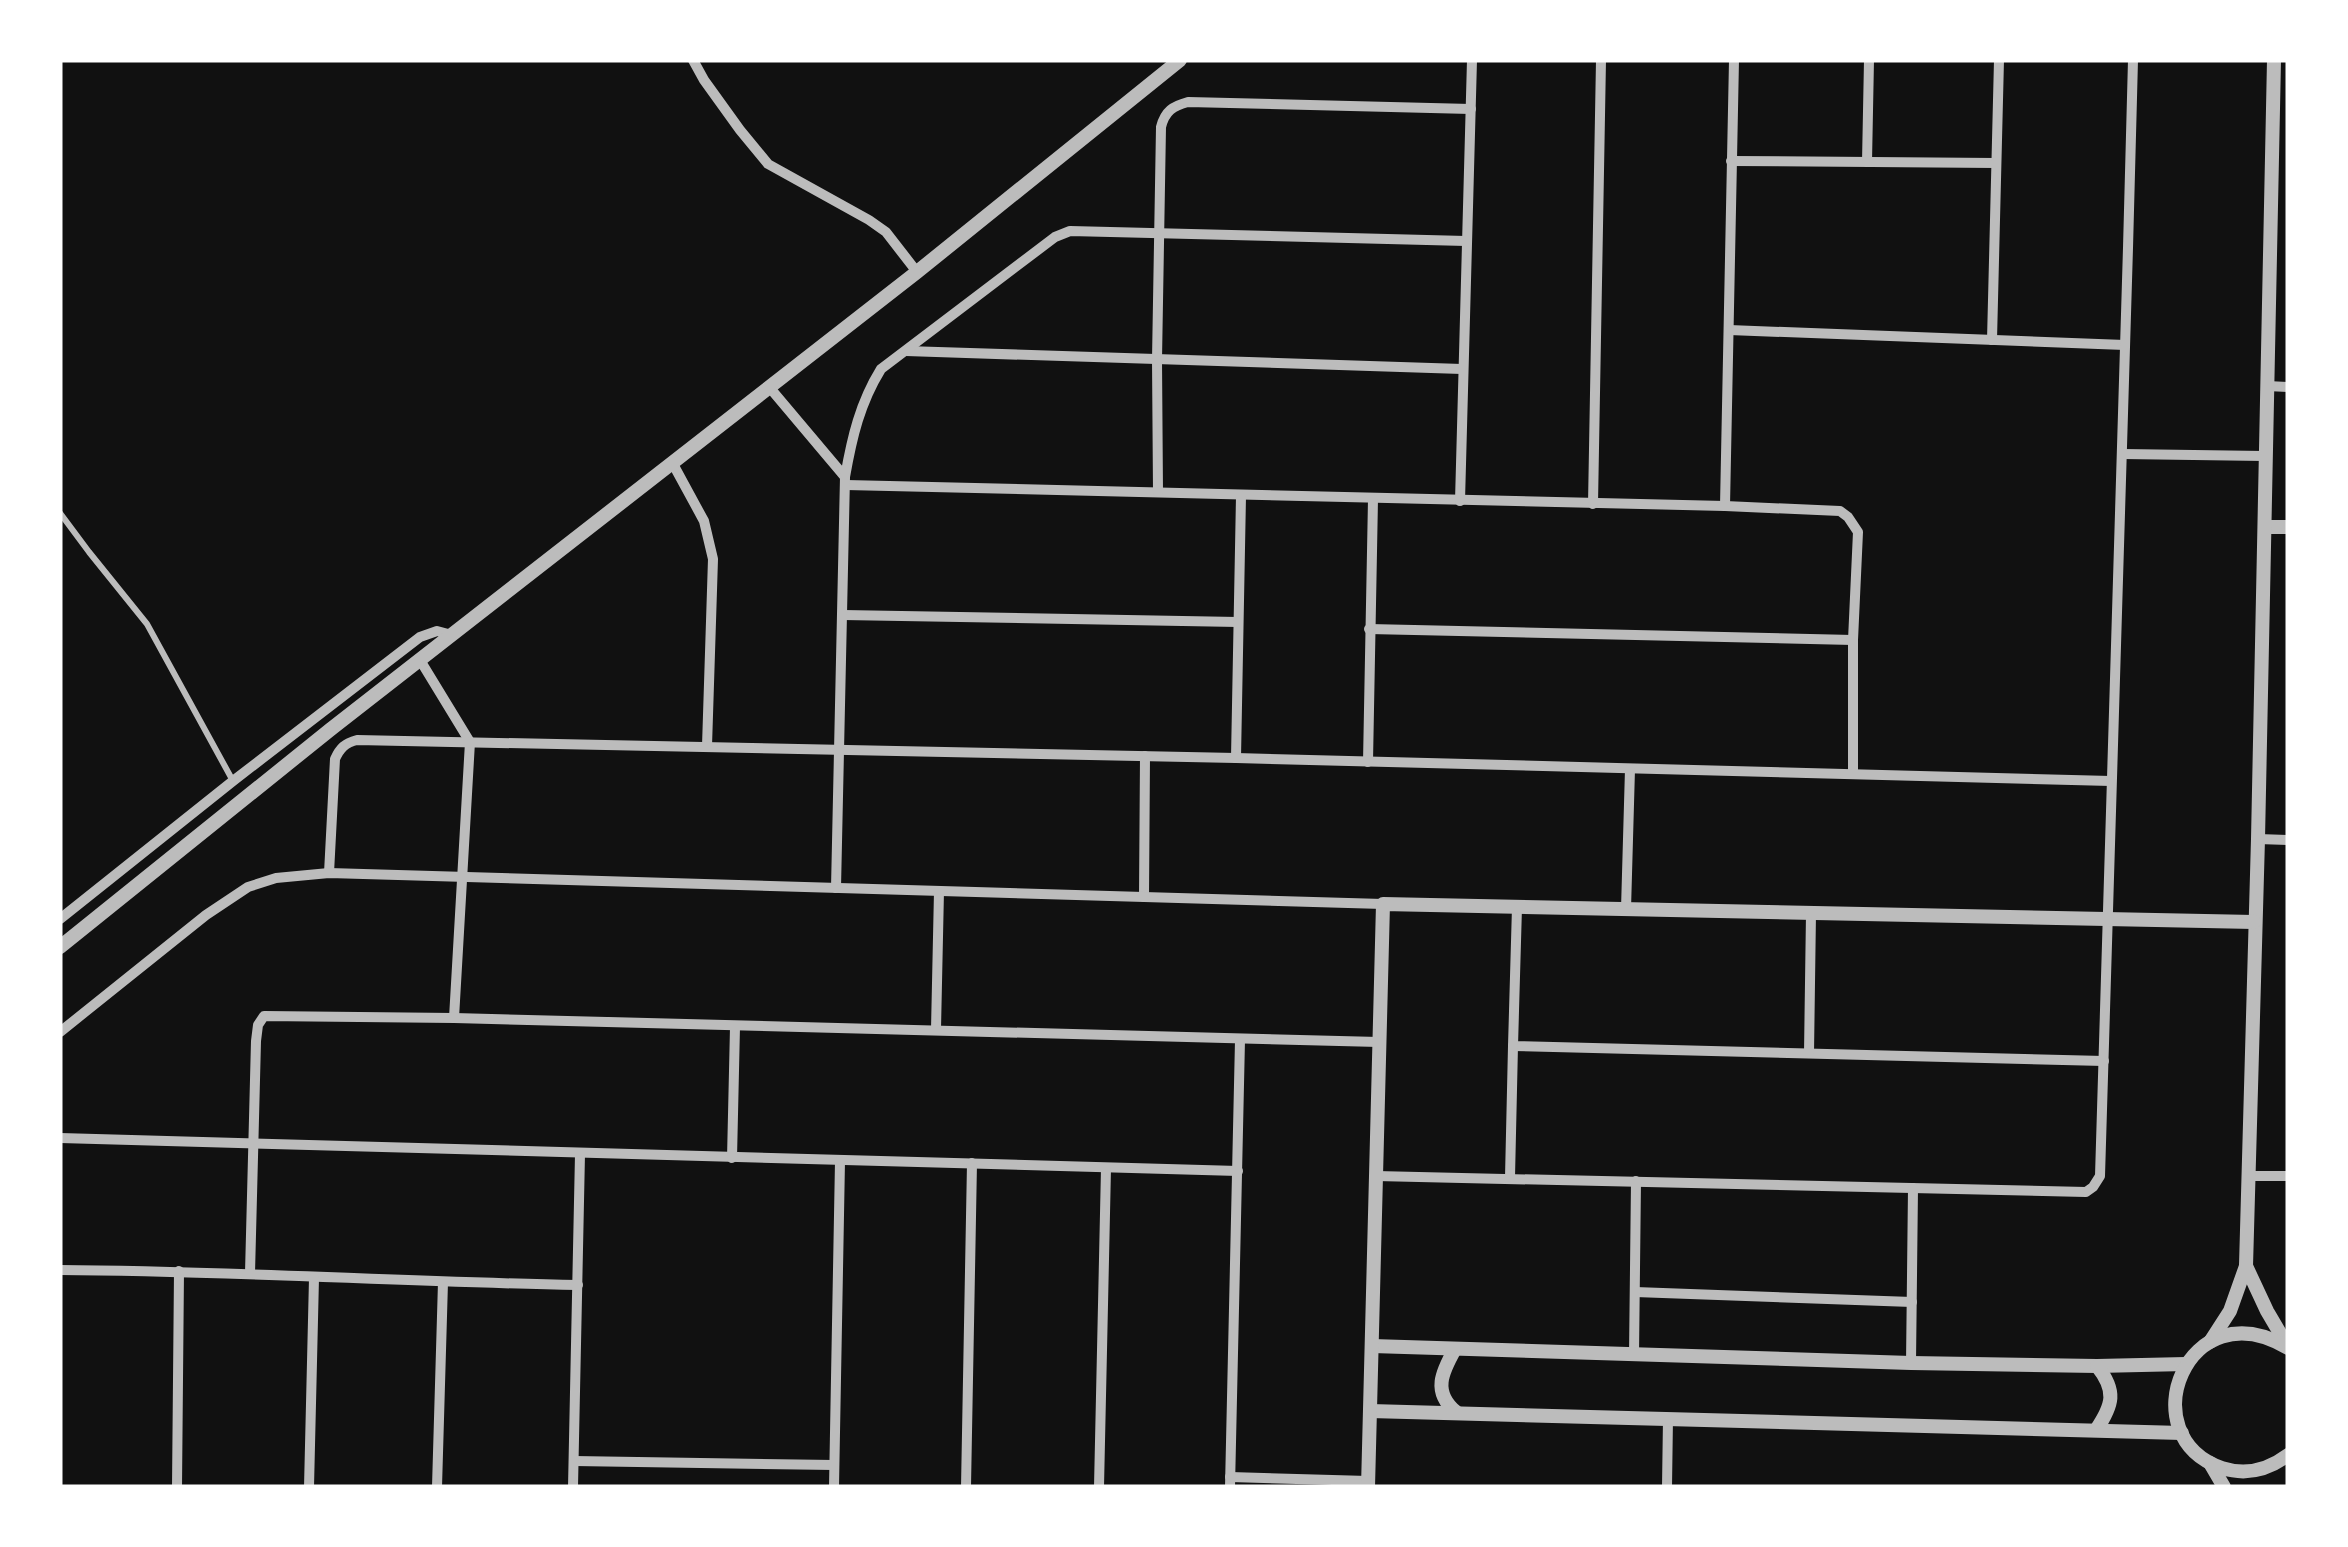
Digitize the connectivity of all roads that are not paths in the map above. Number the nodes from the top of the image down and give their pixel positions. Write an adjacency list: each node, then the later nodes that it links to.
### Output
1 (693, 60): 16 (street)
2 (1180, 60): 16 (street)
3 (1472, 60): 10 (street)
4 (1601, 60): 34 (street)
5 (1734, 60): 11 (street)
6 (1869, 60): 12 (street)
7 (1999, 60): 13 (street)
8 (2133, 60): 19 (street)
9 (2274, 60): 23 (street)
10 (1471, 109): 14 (street); 15 (street)
11 (1731, 161): 12 (street); 17 (street)
12 (1867, 162): 13 (street)
13 (1996, 163): 18 (street)
14 (1159, 232): 15 (street); 20 (street); 21 (street)
15 (1466, 241): 22 (street)
16 (917, 272): 25 (street)
17 (1729, 330): 18 (street); 35 (street)
18 (1992, 340): 19 (street)
19 (2125, 345): 26 (street)
20 (904, 352): 21 (street); 29 (street)
21 (1157, 360): 22 (street); 30 (street)
22 (1462, 370): 33 (street)
23 (2267, 386): 24 (street); 27 (street)
24 (2288, 387)
25 (770, 388): 28 (street); 29 (street)
26 (2123, 454): 27 (street); 54 (street)
27 (2264, 456): 37 (street)
28 (673, 464): 42 (street); 46 (street)
29 (846, 481): 30 (street); 39 (street)
30 (1158, 492): 31 (street)
31 (1241, 496): 32 (street); 40 (street)
32 (1373, 498): 33 (street); 41 (street)
33 (1460, 501): 34 (street)
34 (1593, 504): 35 (street)
35 (1725, 506): 43 (street)
36 (60, 513): 53 (lane)
37 (2264, 526): 38 (street); 55 (street)
38 (2288, 527)
39 (843, 615): 40 (street); 47 (street)
40 (1238, 622): 49 (street)
41 (1369, 629): 43 (street); 50 (street)
42 (452, 635): 44 (street); 53 (street)
43 (1853, 640): 52 (street)
44 (420, 660): 45 (street); 69 (street)
45 (470, 742): 46 (street); 57 (street); 58 (street)
46 (707, 746): 47 (street)
47 (840, 750): 48 (street); 59 (street)
48 (1145, 756): 49 (street); 61 (street)
49 (1236, 758): 50 (street)
50 (1368, 762): 51 (street)
51 (1630, 769): 52 (street); 64 (street)
52 (1853, 774): 54 (street)
53 (233, 781): 66 (street)
54 (2112, 781): 67 (street)
55 (2258, 839): 56 (street); 68 (street)
56 (2288, 840)
57 (328, 873): 58 (street); 73 (street)
58 (462, 877): 59 (street); 70 (street)
59 (836, 888): 60 (street)
60 (938, 891): 61 (street); 72 (street)
61 (1144, 897): 62 (street)
62 (1383, 904): 63 (street); 75 (street)
63 (1518, 907): 64 (street); 76 (street)
64 (1626, 909): 65 (street)
65 (1811, 913): 67 (street); 77 (street)
66 (60, 919)
67 (2110, 919): 68 (street); 78 (street)
68 (2254, 922): 88 (street)
69 (60, 947)
70 (454, 1018): 71 (street); 80 (street)
71 (734, 1027): 72 (street); 82 (street)
72 (936, 1029): 74 (street)
73 (60, 1032)
74 (1240, 1040): 75 (street); 86 (street)
75 (1379, 1042): 87 (street)
76 (1513, 1046): 77 (street); 90 (street)
77 (1809, 1053): 78 (street)
78 (2104, 1061): 92 (street)
79 (60, 1138): 80 (street)
80 (252, 1145): 81 (street); 96 (street)
81 (580, 1154): 82 (street); 99 (street)
82 (732, 1158): 83 (street)
83 (840, 1161): 84 (street); 118 (street)
84 (972, 1163): 85 (street); 127 (street)
85 (1106, 1168): 86 (street); 128 (street)
86 (1238, 1172): 120 (street)
87 (1376, 1176): 90 (street); 103 (street)
88 (2249, 1176): 89 (street); 93 (street)
89 (2288, 1176)
90 (1510, 1177): 91 (street)
91 (1636, 1181): 92 (street); 100 (street)
92 (1913, 1188): 101 (street)
93 (2246, 1266): 102 (street); 104 (street)
94 (60, 1270): 95 (street)
95 (179, 1271): 96 (street); 122 (street)
96 (250, 1274): 97 (street)
97 (314, 1278): 98 (street); 123 (street)
98 (444, 1282): 99 (street); 124 (street)
99 (578, 1285): 116 (street)
100 (1636, 1292): 101 (street); 106 (street)
101 (1912, 1302): 107 (street)
102 (2210, 1342): 104 (street); 108 (street)
103 (1372, 1346): 105 (street); 110 (street)
104 (2288, 1348)
105 (1455, 1349): 106 (street); 111 (street)
106 (1634, 1355): 107 (street)
107 (1911, 1363): 109 (street)
108 (2186, 1364): 109 (street); 114 (street)
109 (2097, 1366): 113 (street)
110 (1370, 1411): 111 (street); 121 (street)
111 (1456, 1412): 112 (street)
112 (1668, 1418): 113 (street); 129 (street)
113 (2096, 1430): 114 (street)
114 (2182, 1433): 117 (street)
115 (2288, 1455): 119 (street)
116 (574, 1461): 118 (street); 125 (street)
117 (2209, 1463): 119 (street); 130 (street)
118 (834, 1465): 126 (street)
119 (2272, 1466): 131 (street)
120 (1230, 1482): 121 (street)
121 (1368, 1484)
122 (177, 1487)
123 (310, 1487)
124 (437, 1487)
125 (573, 1487)
126 (834, 1487)
127 (966, 1487)
128 (1099, 1487)
129 (1667, 1487)
130 (2224, 1487)
131 (2258, 1487)

